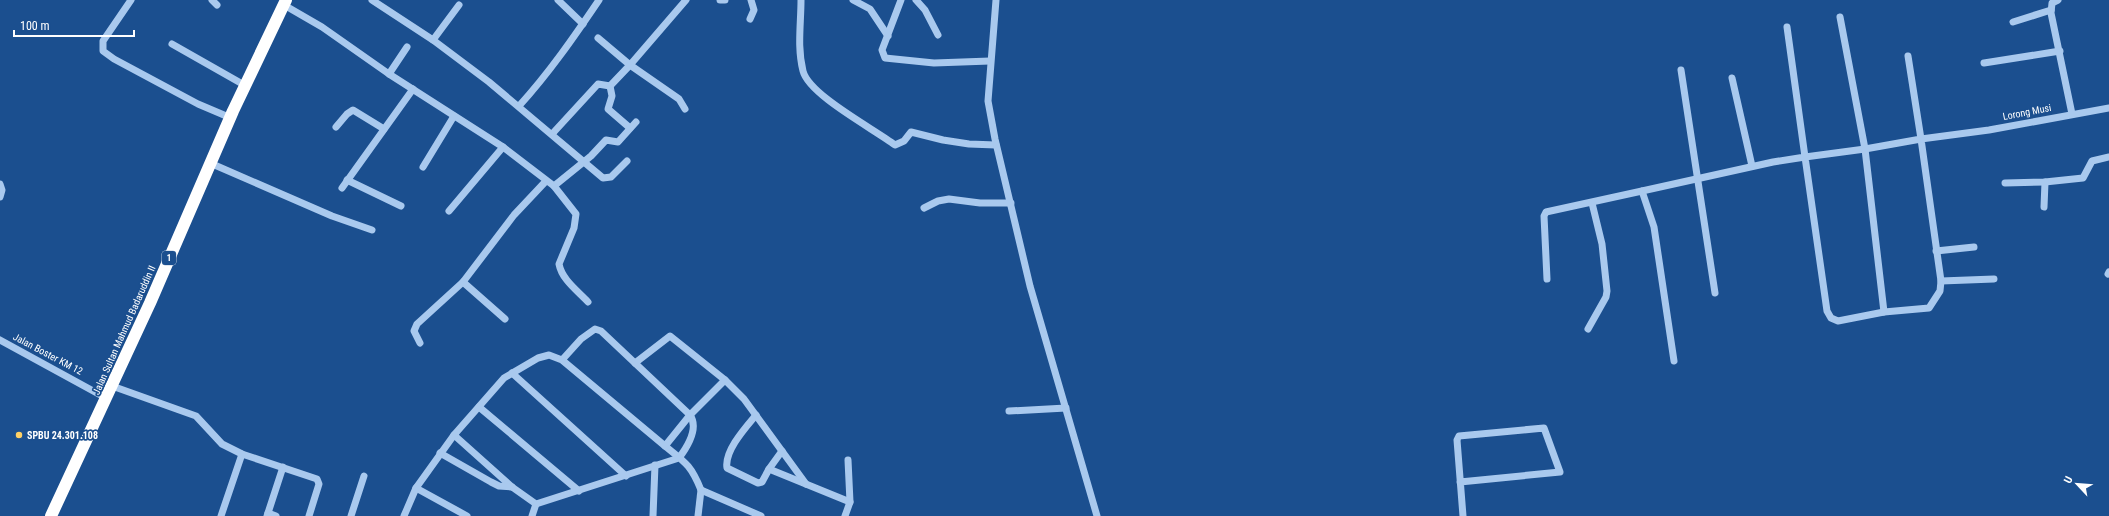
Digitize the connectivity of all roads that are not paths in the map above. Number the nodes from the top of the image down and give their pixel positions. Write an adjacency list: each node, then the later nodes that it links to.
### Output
1 (131, 0): 45 (street)
2 (372, 0): 26 (street)
3 (558, 0): 21 (street)
4 (599, 0): 21 (street)
5 (686, 0): 33 (street)
6 (720, 0): 7 (street)
7 (725, 0)
8 (751, 0): 19 (street)
9 (801, 0): 52 (street)
10 (853, 0): 24 (street)
11 (901, 0): 24 (street)
12 (916, 0): 23 (street)
13 (996, 0): 31 (street)
14 (2058, 0): 17 (street)
15 (285, 3): 35 (street); 37 (highway, Jalan Sultan Mahmud Badaruddin II / 1)
16 (459, 5): 26 (street)
17 (2051, 10): 20 (street); 29 (street)
18 (1840, 17): 54 (street)
19 (750, 19)
20 (2013, 22)
21 (583, 24): 40 (street)
22 (1787, 27): 55 (street)
23 (938, 35)
24 (888, 36): 31 (street)
25 (598, 38): 33 (street)
26 (433, 40): 40 (street)
27 (172, 44): 37 (street)
28 (407, 47): 35 (street)
29 (2060, 51): 32 (street); 43 (street)
30 (1908, 56): 51 (street)
31 (990, 61): 52 (street)
32 (1984, 63)
33 (630, 65): 38 (street); 42 (street)
34 (1682, 70): 62 (street)
35 (389, 74): 39 (street)
36 (1732, 78): 60 (street)
37 (246, 86): 45 (highway, Jalan Sultan Mahmud Badaruddin II / 1)
38 (610, 86): 48 (street); 50 (street)
39 (413, 89): 44 (street); 49 (street)
40 (519, 106): 50 (street)
41 (2109, 108): 43 (street, Lorong Musi)
42 (685, 109)
43 (2072, 114): 51 (street, Lorong Musi)
44 (454, 116): 53 (street); 61 (street)
45 (230, 118): 59 (highway, Jalan Sultan Mahmud Badaruddin II / 1)
46 (636, 122): 48 (street)
47 (336, 127): 49 (street)
48 (630, 128): 57 (street)
49 (384, 129): 63 (street)
50 (552, 133): 57 (street)
51 (1921, 139): 54 (street, Lorong Musi); 80 (street)
52 (996, 145): 72 (street)
53 (503, 147): 64 (street); 77 (street)
54 (1865, 149): 55 (street, Lorong Musi); 87 (street)
55 (1805, 157): 60 (street, Lorong Musi); 87 (street)
56 (2109, 157): 66 (street)
57 (584, 161): 58 (street); 68 (street)
58 (627, 161)
59 (210, 163): 78 (street); 97 (highway, Jalan Sultan Mahmud Badaruddin II / 1)
60 (1752, 166): 62 (street, Lorong Musi)
61 (423, 167)
62 (1698, 177): 70 (street, Lorong Musi); 85 (street)
63 (347, 180): 69 (street); 74 (street)
64 (546, 181): 68 (street); 83 (street)
65 (2005, 182): 66 (street)
66 (2045, 182): 75 (street)
67 (0, 184): 71 (street)
68 (554, 186): 86 (street)
69 (342, 188)
70 (1642, 191): 73 (street, Lorong Musi); 93 (street)
71 (0, 197)
72 (1011, 203): 76 (street); 100 (street)
73 (1592, 203): 81 (street, Lorong Musi); 89 (street)
74 (401, 206)
75 (2044, 207)
76 (924, 208)
77 (449, 211)
78 (372, 230)
79 (1974, 247): 80 (street)
80 (1936, 251): 84 (street)
81 (1547, 279)
82 (1994, 280): 84 (street)
83 (463, 282): 88 (street); 91 (street)
84 (1941, 282): 87 (street)
85 (1715, 293)
86 (588, 302)
87 (1884, 312)
88 (506, 319)
89 (1588, 329)
90 (0, 340): 98 (street, Jalan Boster KM 12)
91 (420, 343)
92 (562, 360): 94 (street); 95 (street); 105 (street)
93 (1674, 361)
94 (635, 363): 96 (street); 102 (street)
95 (512, 373): 99 (street); 115 (street)
96 (725, 380): 102 (street); 103 (street)
97 (112, 386): 98 (highway, Jalan Sultan Mahmud Badaruddin II / 1); 108 (street)
98 (106, 398): 125 (highway, Jalan Sultan Mahmud Badaruddin II / 1)
99 (479, 407): 104 (street); 121 (street)
100 (1066, 408): 101 (street); 137 (street)
101 (1009, 411)
102 (690, 415): 105 (street); 109 (street)
103 (756, 415): 106 (street); 113 (street)
104 (454, 435): 107 (street); 118 (street)
105 (665, 446): 109 (street)
106 (782, 451): 113 (street); 117 (street)
107 (440, 452): 118 (street); 119 (street)
108 (242, 454): 112 (street); 126 (street)
109 (679, 458): 111 (street); 120 (street)
110 (848, 460): 122 (street)
111 (655, 465): 115 (street); 133 (street)
112 (283, 467): 124 (street); 128 (street)
113 (769, 469): 117 (street)
114 (364, 476): 129 (street)
115 (626, 476): 121 (street)
116 (1460, 482): 116 (street); 138 (street)
117 (806, 484): 122 (street)
118 (512, 486): 123 (street)
119 (416, 488): 130 (street); 131 (street)
120 (701, 490): 134 (street); 135 (street)
121 (579, 491): 123 (street)
122 (850, 502): 136 (street)
123 (536, 504): 132 (street)
124 (268, 515): 127 (street)
125 (51, 516)
126 (220, 516)
127 (276, 516)
128 (309, 516)
129 (351, 516)
130 (404, 516)
131 (467, 516)
132 (532, 516)
133 (652, 516)
134 (698, 516)
135 (761, 516)
136 (845, 516)
137 (1097, 516)
138 (1464, 516)

